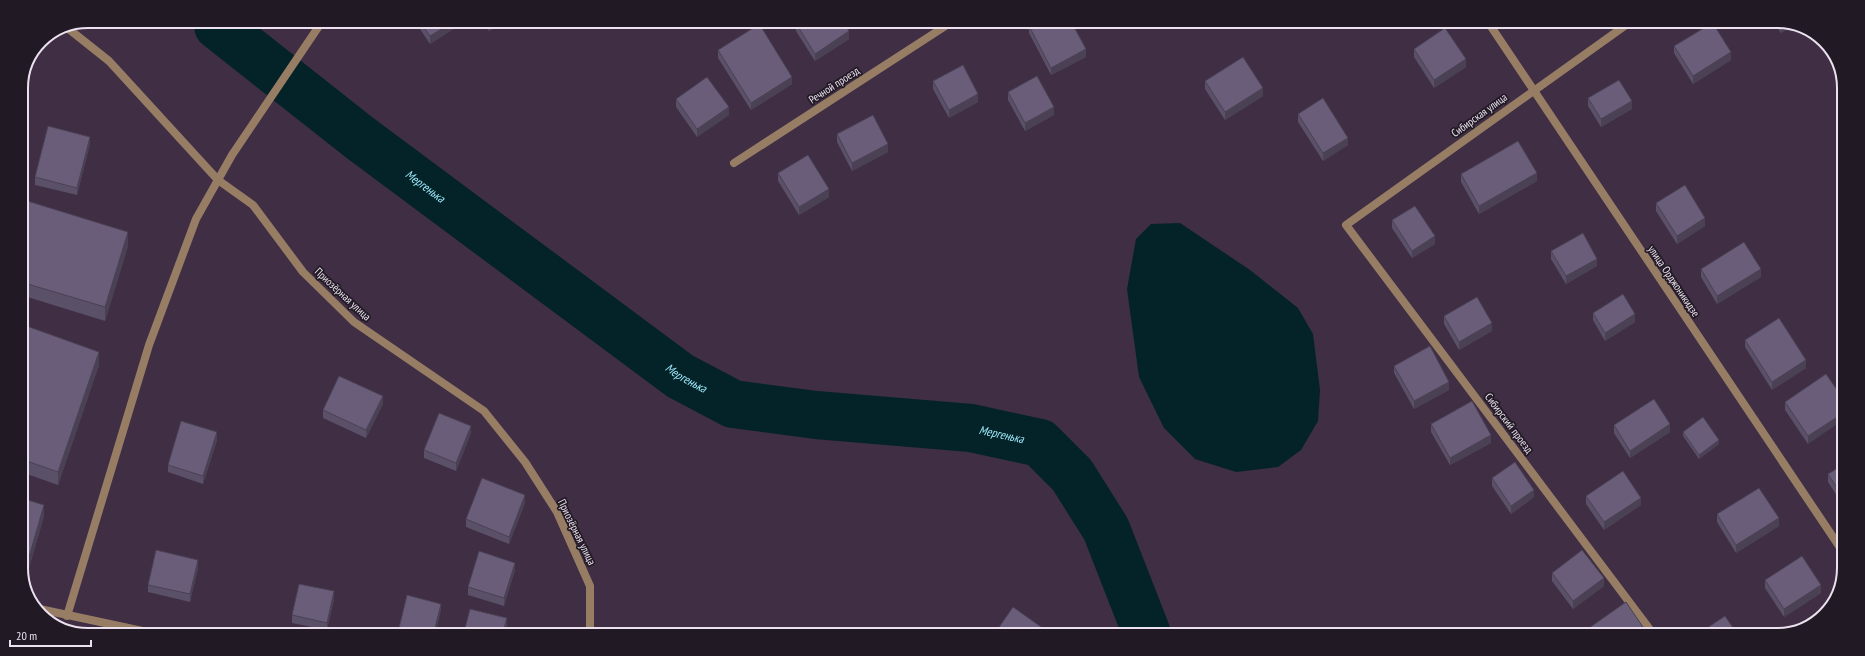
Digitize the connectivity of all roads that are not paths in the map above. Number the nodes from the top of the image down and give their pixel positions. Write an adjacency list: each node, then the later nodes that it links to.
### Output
1 (318, 28): 8 (street)
2 (942, 28): 7 (street, Речной проезд)
3 (1492, 28): 6 (street, улица Орджоникидзе)
4 (1622, 28): 6 (street, Сибирская улица)
5 (71, 31): 8 (street, Приозёрная улица)
6 (1532, 90): 9 (street, Сибирская улица); 10 (street, улица Орджоникидзе)
7 (734, 163)
8 (218, 180): 12 (street); 14 (street, Приозёрная улица)
9 (1346, 225): 15 (street, Сибирский проезд)
10 (1837, 543)
11 (47, 611): 12 (street)
12 (67, 616): 13 (street)
13 (126, 628)
14 (590, 628)
15 (1649, 628)

